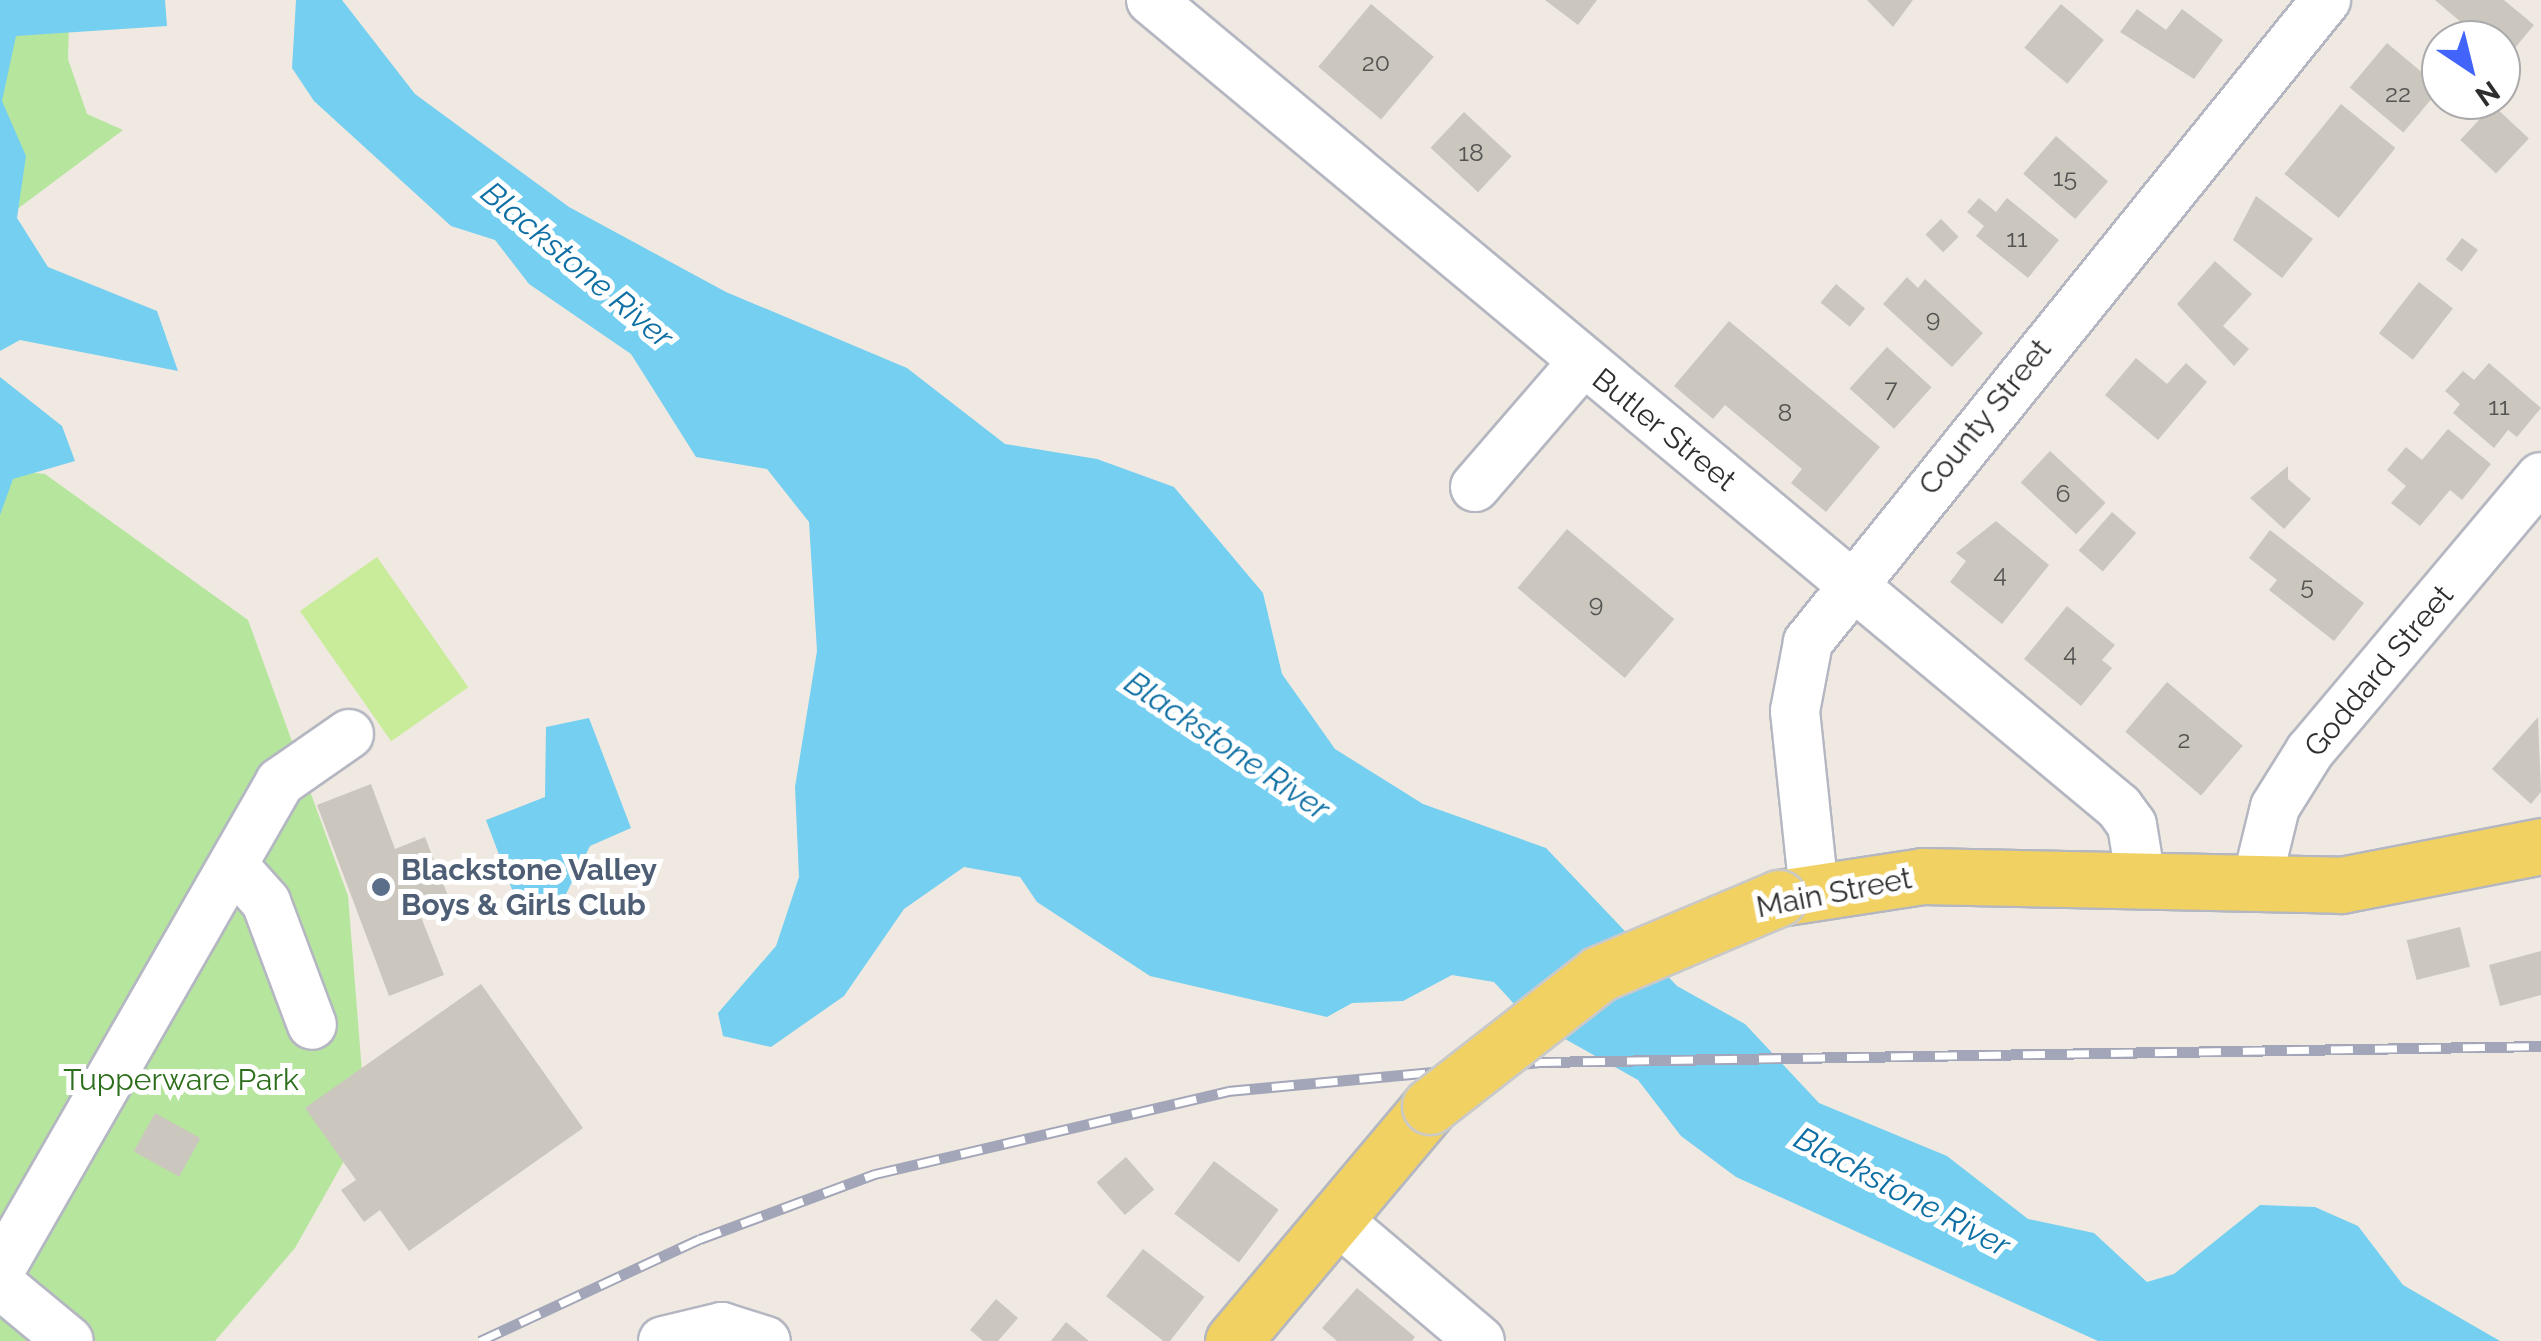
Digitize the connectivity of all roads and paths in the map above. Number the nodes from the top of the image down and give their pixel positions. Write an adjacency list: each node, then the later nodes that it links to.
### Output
1 (1151, 0): 3 (street, Butler Street)
2 (2326, 0): 6 (street, County Street)
3 (1582, 364): 5 (street); 6 (street, Butler Street)
4 (2541, 476): 11 (street, Goddard Street)
5 (1475, 487)
6 (1852, 582): 10 (street, Butler Street); 12 (street, County Street)
7 (350, 734): 9 (street)
8 (2541, 846): 11 (main road, Main Street)
9 (233, 865): 13 (street); 15 (street)
10 (2141, 880): 11 (main road, Main Street); 12 (main road, Main Street)
11 (2256, 886)
12 (1796, 895): 14 (main road, Main Street, bridge)
13 (312, 1025)
14 (1335, 1218): 20 (main road, Main Street); 21 (street)
15 (0, 1270)
16 (0, 1284): 17 (street)
17 (38, 1333)
18 (663, 1341): 19 (street)
19 (766, 1341)
20 (1233, 1341)
21 (1480, 1341)

